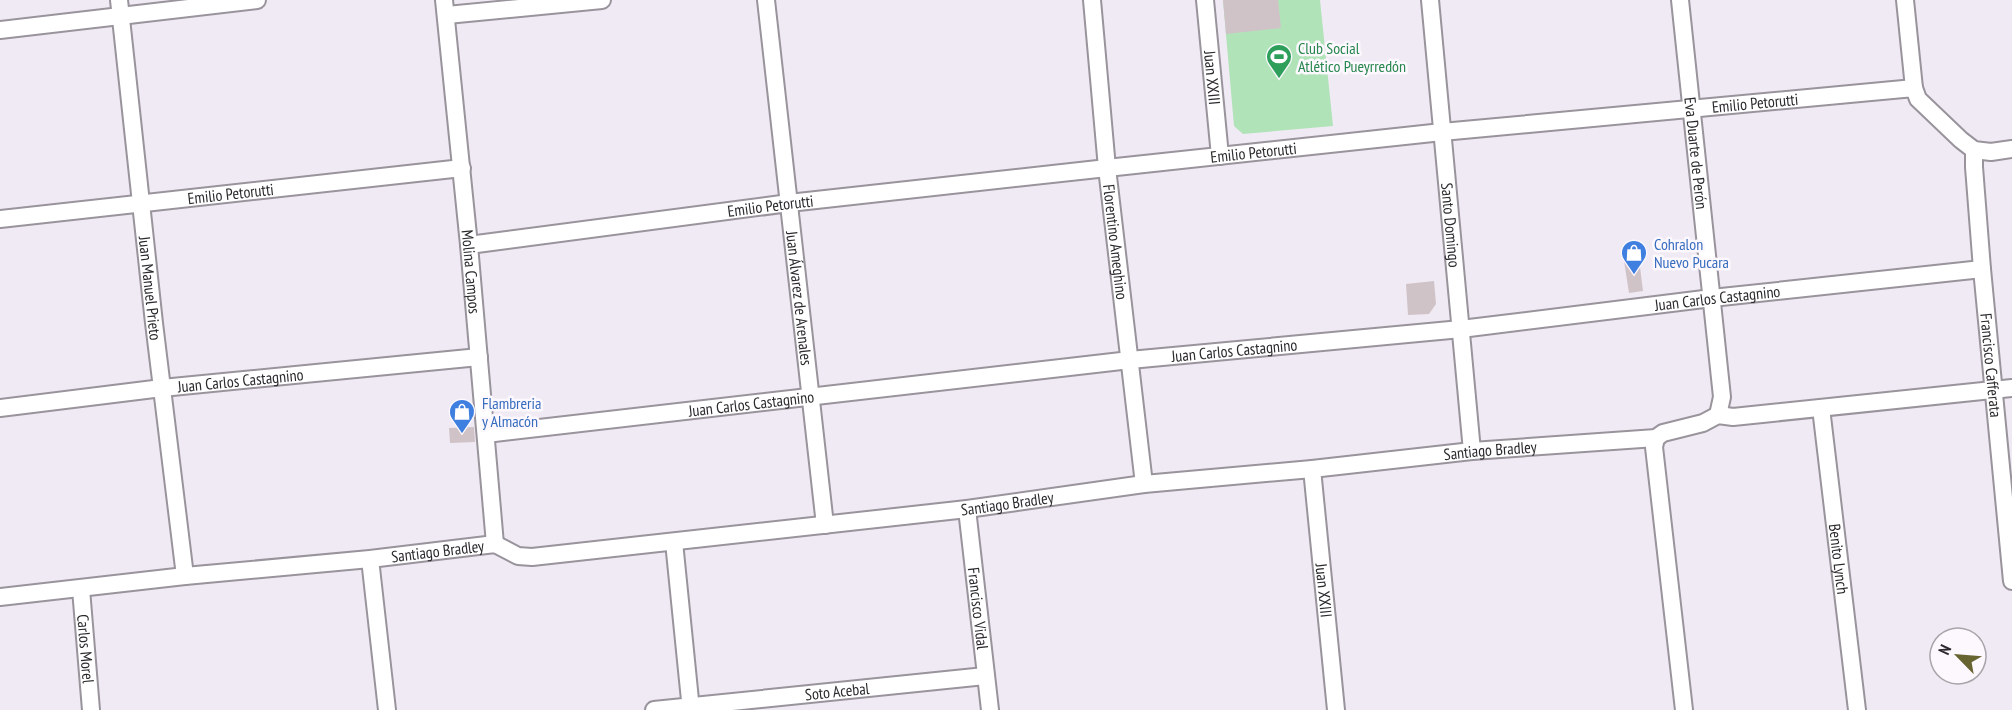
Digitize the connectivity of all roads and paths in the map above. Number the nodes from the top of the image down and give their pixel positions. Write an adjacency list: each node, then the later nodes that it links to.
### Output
1 (257, 0): 10 (street)
2 (602, 0): 9 (street)
3 (766, 0): 21 (street, Juan Álvarez de Arenales)
4 (1092, 0): 19 (street, Florentino Ameghino)
5 (1204, 0): 17 (street, Juan XXIII)
6 (1430, 0): 14 (street, Santo Domingo)
7 (1680, 0): 13 (street, Eva Duarte de Perón)
8 (1905, 0): 12 (street)
9 (446, 7): 18 (street, Molina Campos)
10 (120, 8): 11 (street); 20 (street, Juan Manuel Prieto)
11 (0, 30)
12 (1914, 88): 13 (street, Emilio Petorutti); 16 (street)
13 (1690, 110): 14 (street, Emilio Petorutti); 25 (street, Eva Duarte de Perón)
14 (1442, 132): 17 (street, Emilio Petorutti); 26 (street, Santo Domingo)
15 (2012, 149): 16 (street)
16 (1974, 150): 24 (street, Francisco Cafferata)
17 (1220, 156): 19 (street, Emilio Petorutti)
18 (462, 168): 20 (street, Emilio Petorutti); 23 (street, Molina Campos)
19 (1107, 168): 21 (street, Emilio Petorutti); 28 (street, Florentino Ameghino)
20 (142, 203): 22 (street, Emilio Petorutti); 29 (street, Juan Manuel Prieto)
21 (789, 203): 23 (street, Emilio Petorutti); 32 (street, Juan Álvarez de Arenales)
22 (0, 219)
23 (469, 244): 27 (street, Molina Campos)
24 (1982, 269): 25 (street, Juan Carlos Castagnino); 31 (street, Francisco Cafferata)
25 (1712, 298): 26 (street, Juan Carlos Castagnino); 35 (street, Eva Duarte de Perón)
26 (1461, 329): 28 (street, Juan Carlos Castagnino); 38 (street, Santo Domingo)
27 (479, 357): 29 (street, Juan Carlos Castagnino); 36 (street, Molina Campos)
28 (1130, 360): 32 (street, Juan Carlos Castagnino); 40 (street, Florentino Ameghino)
29 (162, 388): 33 (street, Juan Carlos Castagnino); 46 (street, Juan Manuel Prieto)
30 (2012, 388): 31 (street, Santiago Bradley)
31 (1993, 390): 34 (street, Santiago Bradley); 47 (street, Francisco Cafferata)
32 (809, 397): 36 (street, Juan Carlos Castagnino); 42 (street, Juan Álvarez de Arenales)
33 (0, 408)
34 (1821, 408): 35 (street, Santiago Bradley); 58 (street, Benito Lynch)
35 (1718, 415): 37 (street, Santiago Bradley)
36 (486, 434): 44 (street, Molina Campos)
37 (1656, 438): 38 (street, Santiago Bradley); 57 (street)
38 (1472, 451): 39 (street, Santiago Bradley)
39 (1312, 469): 40 (street, Santiago Bradley); 56 (street, Juan XXIII)
40 (1144, 484): 41 (street, Santiago Bradley)
41 (967, 509): 42 (street, Santiago Bradley); 50 (street, Francisco Vidal)
42 (825, 525): 43 (street, Santiago Bradley)
43 (674, 542): 44 (street, Santiago Bradley); 51 (street)
44 (495, 544): 45 (street, Santiago Bradley)
45 (370, 559): 46 (street, Santiago Bradley); 53 (street)
46 (185, 576): 48 (street, Santiago Bradley)
47 (2012, 581)
48 (81, 589): 49 (street, Santiago Bradley); 52 (street, Carlos Morel)
49 (0, 597)
50 (985, 676): 51 (street, Soto Acebal); 55 (street, Francisco Vidal)
51 (691, 708): 54 (street, Soto Acebal)
52 (90, 710)
53 (387, 710)
54 (654, 710)
55 (990, 710)
56 (1336, 710)
57 (1684, 710)
58 (1857, 710)

